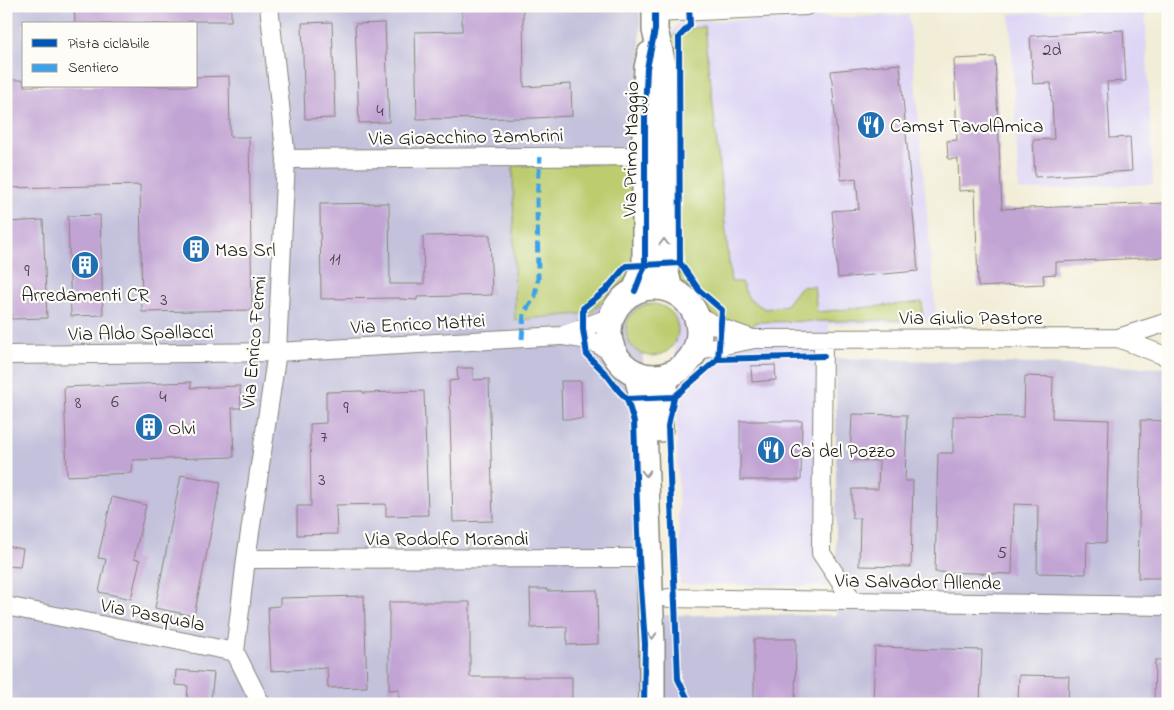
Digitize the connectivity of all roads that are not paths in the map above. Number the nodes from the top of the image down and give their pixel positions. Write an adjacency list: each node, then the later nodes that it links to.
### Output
1 (269, 6): 5 (street, Via Enrico Fermi)
2 (806, 6): 3 (street)
3 (655, 16): 4 (street, Via Primo Maggio); 6 (street, Via Primo Maggio, one-way to 3)
4 (645, 156): 5 (street, Via Gioacchino Zambrini); 7 (street, Via Primo Maggio)
5 (286, 159): 16 (street, Via Enrico Fermi)
6 (670, 290): 7 (street); 8 (street)
7 (635, 291): 9 (street)
8 (696, 316): 13 (street, Via Giulio Pastore); 15 (street)
9 (611, 317): 11 (street, Via Enrico Mattei); 18 (street)
10 (1168, 322): 12 (street, Via Giulio Pastore)
11 (561, 336): 16 (street, Via Enrico Mattei); 18 (street, Via Enrico Mattei)
12 (1118, 338): 14 (street, Via Giulio Pastore); 19 (street, Via Giulio Pastore)
13 (755, 339): 14 (street, Via Giulio Pastore); 15 (street, Via Giulio Pastore)
14 (823, 339): 25 (street)
15 (694, 351): 21 (street)
16 (277, 352): 17 (street, Via Aldo Spallacci); 23 (street, Via Enrico Fermi)
17 (6, 355)
18 (616, 357): 20 (street)
19 (1168, 357)
20 (636, 373): 21 (street); 22 (street, one-way to 22)
21 (668, 374): 24 (street)
22 (649, 558): 23 (street, Via Rodolfo Morandi); 30 (street, one-way to 30)
23 (246, 559): 28 (street, Via Enrico Fermi)
24 (668, 598): 25 (street, Via Salvador Allende); 31 (street)
25 (853, 601): 27 (street, Via Salvador Allende)
26 (6, 606): 28 (street, Via Pasquala)
27 (1168, 606)
28 (235, 652): 29 (street)
29 (260, 704)
30 (652, 704)
31 (669, 704)

